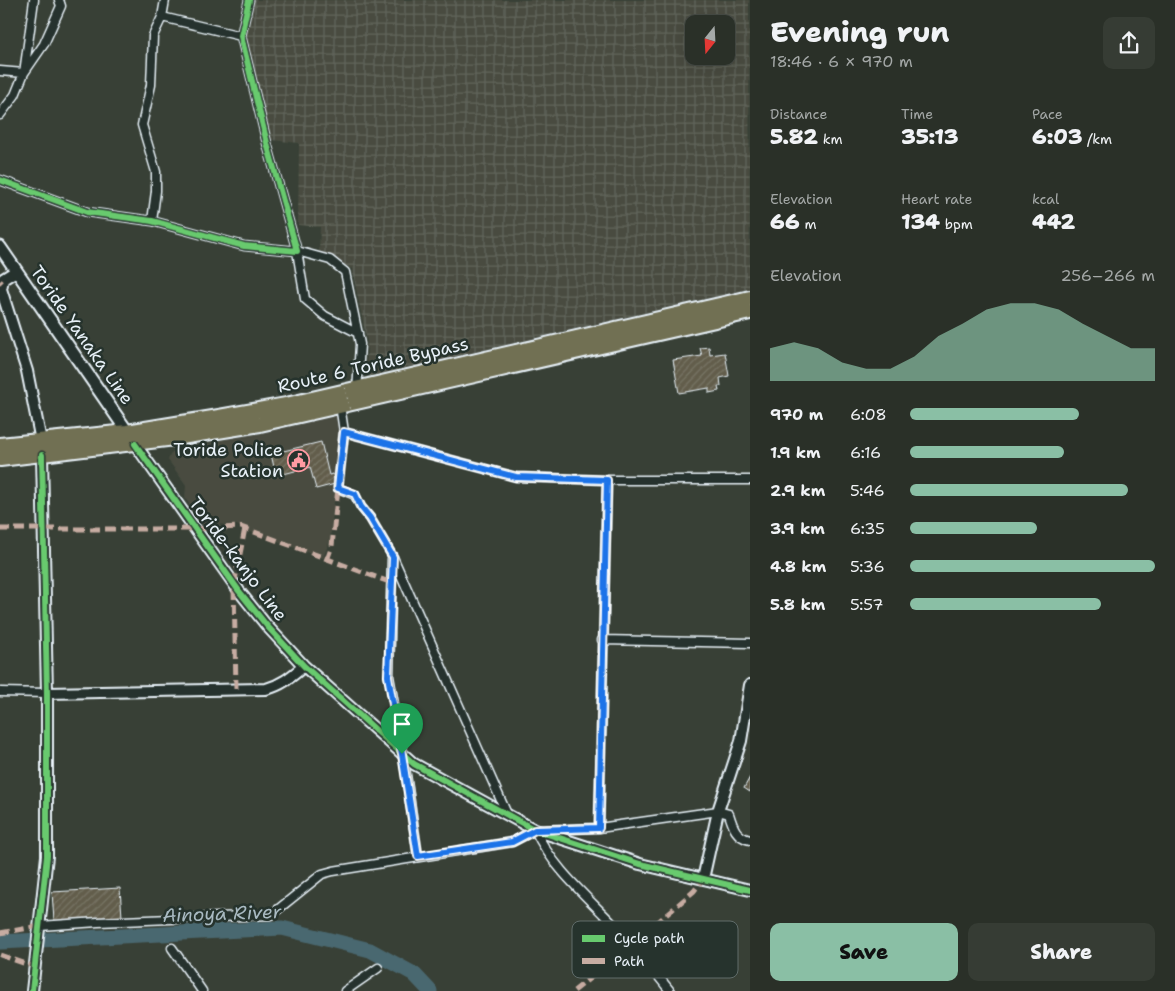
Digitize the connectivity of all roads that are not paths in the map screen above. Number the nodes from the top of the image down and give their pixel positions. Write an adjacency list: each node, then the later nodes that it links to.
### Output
1 (34, 0): 8 (street)
2 (59, 0): 8 (street)
3 (166, 0): 5 (street)
4 (249, 0): 6 (street)
5 (162, 17): 6 (street); 11 (street)
6 (241, 36): 13 (street)
7 (0, 71): 8 (street)
8 (24, 73): 9 (street)
9 (0, 115)
10 (0, 180): 11 (street)
11 (152, 221): 13 (street)
12 (0, 247): 14 (main road, Toride Yanaka Line)
13 (297, 251): 17 (street); 17 (street)
14 (16, 271): 19 (main road, Toride Yanaka Line); 23 (street)
15 (750, 298): 18 (highway, Route 6 Toride Bypass)
16 (750, 312): 18 (highway, Route 6 Toride Bypass)
17 (358, 333): 18 (street)
18 (350, 398): 19 (highway, Route 6 Toride Bypass); 20 (street); 21 (highway, Route 6 Toride Bypass)
19 (127, 432): 21 (main road, Toride Yanaka Line); 23 (highway, Route 6 Toride Bypass)
20 (344, 432): 25 (street); 27 (street)
21 (135, 444): 23 (highway, Route 6 Toride Bypass); 30 (street, Toride-kanjo Line)
22 (0, 445): 23 (highway, Route 6 Toride Bypass)
23 (42, 448): 24 (highway, Route 6 Toride Bypass); 33 (street)
24 (0, 459)
25 (607, 480): 26 (street); 28 (street)
26 (750, 480)
27 (393, 557): 34 (street); 36 (street)
28 (602, 640): 29 (street); 37 (street)
29 (750, 643)
30 (304, 666): 33 (street); 34 (street, Toride-kanjo Line)
31 (750, 685): 35 (street)
32 (0, 692): 33 (street)
33 (47, 693): 44 (street)
34 (402, 754): 36 (street, Toride-kanjo Line); 40 (street)
35 (718, 811): 37 (street); 39 (street); 41 (street)
36 (506, 814): 38 (street, Toride-kanjo Line)
37 (599, 828): 38 (street)
38 (535, 830): 40 (street); 41 (street, Toride-kanjo Line); 43 (street)
39 (750, 840)
40 (418, 856): 44 (street)
41 (703, 879): 42 (street, Toride-kanjo Line)
42 (750, 890)
43 (610, 921)
44 (40, 928): 48 (street)
45 (172, 948): 49 (street)
46 (378, 968): 50 (street)
47 (659, 978): 51 (street)
48 (32, 991)
49 (202, 991)
50 (345, 991)
51 (670, 991)

